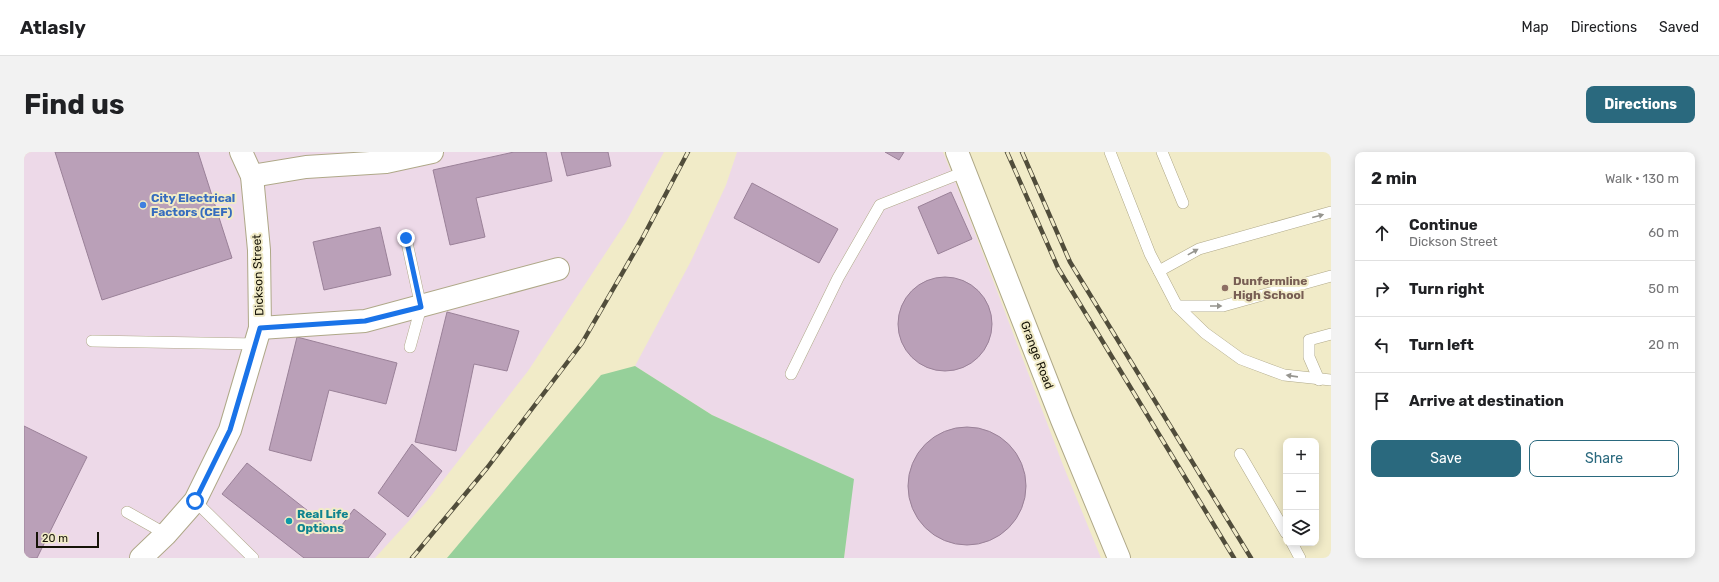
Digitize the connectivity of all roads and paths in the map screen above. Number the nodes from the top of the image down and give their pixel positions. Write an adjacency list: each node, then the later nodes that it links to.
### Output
1 (242, 152): 7 (street, Dickson Street)
2 (432, 152): 5 (street)
3 (1110, 152): 12 (lane)
4 (1162, 152): 8 (lane)
5 (384, 157): 7 (street)
6 (961, 162): 20 (lane); 31 (street, Grange Road)
7 (252, 176): 17 (street, Dickson Street)
8 (1183, 203)
9 (1331, 212): 12 (lane, one-way to 9)
10 (406, 238): 15 (lane)
11 (558, 269): 15 (street)
12 (1159, 271): 14 (lane)
13 (1331, 276): 14 (lane, one-way to 13)
14 (1178, 306): 21 (lane, one-way to 14)
15 (421, 307): 17 (street); 19 (lane)
16 (1331, 334): 21 (lane)
17 (258, 336): 18 (lane); 24 (street, Dickson Street)
18 (92, 341)
19 (410, 346)
20 (791, 374)
21 (1319, 380): 22 (lane)
22 (1331, 380)
23 (1240, 454): 26 (lane)
24 (195, 501): 27 (street, Dickson Street); 30 (lane)
25 (127, 512): 27 (lane)
26 (1283, 528)
27 (166, 534): 29 (street, Dickson Street)
28 (1294, 546): 32 (lane)
29 (141, 558)
30 (253, 558)
31 (1119, 558)
32 (1300, 558)

